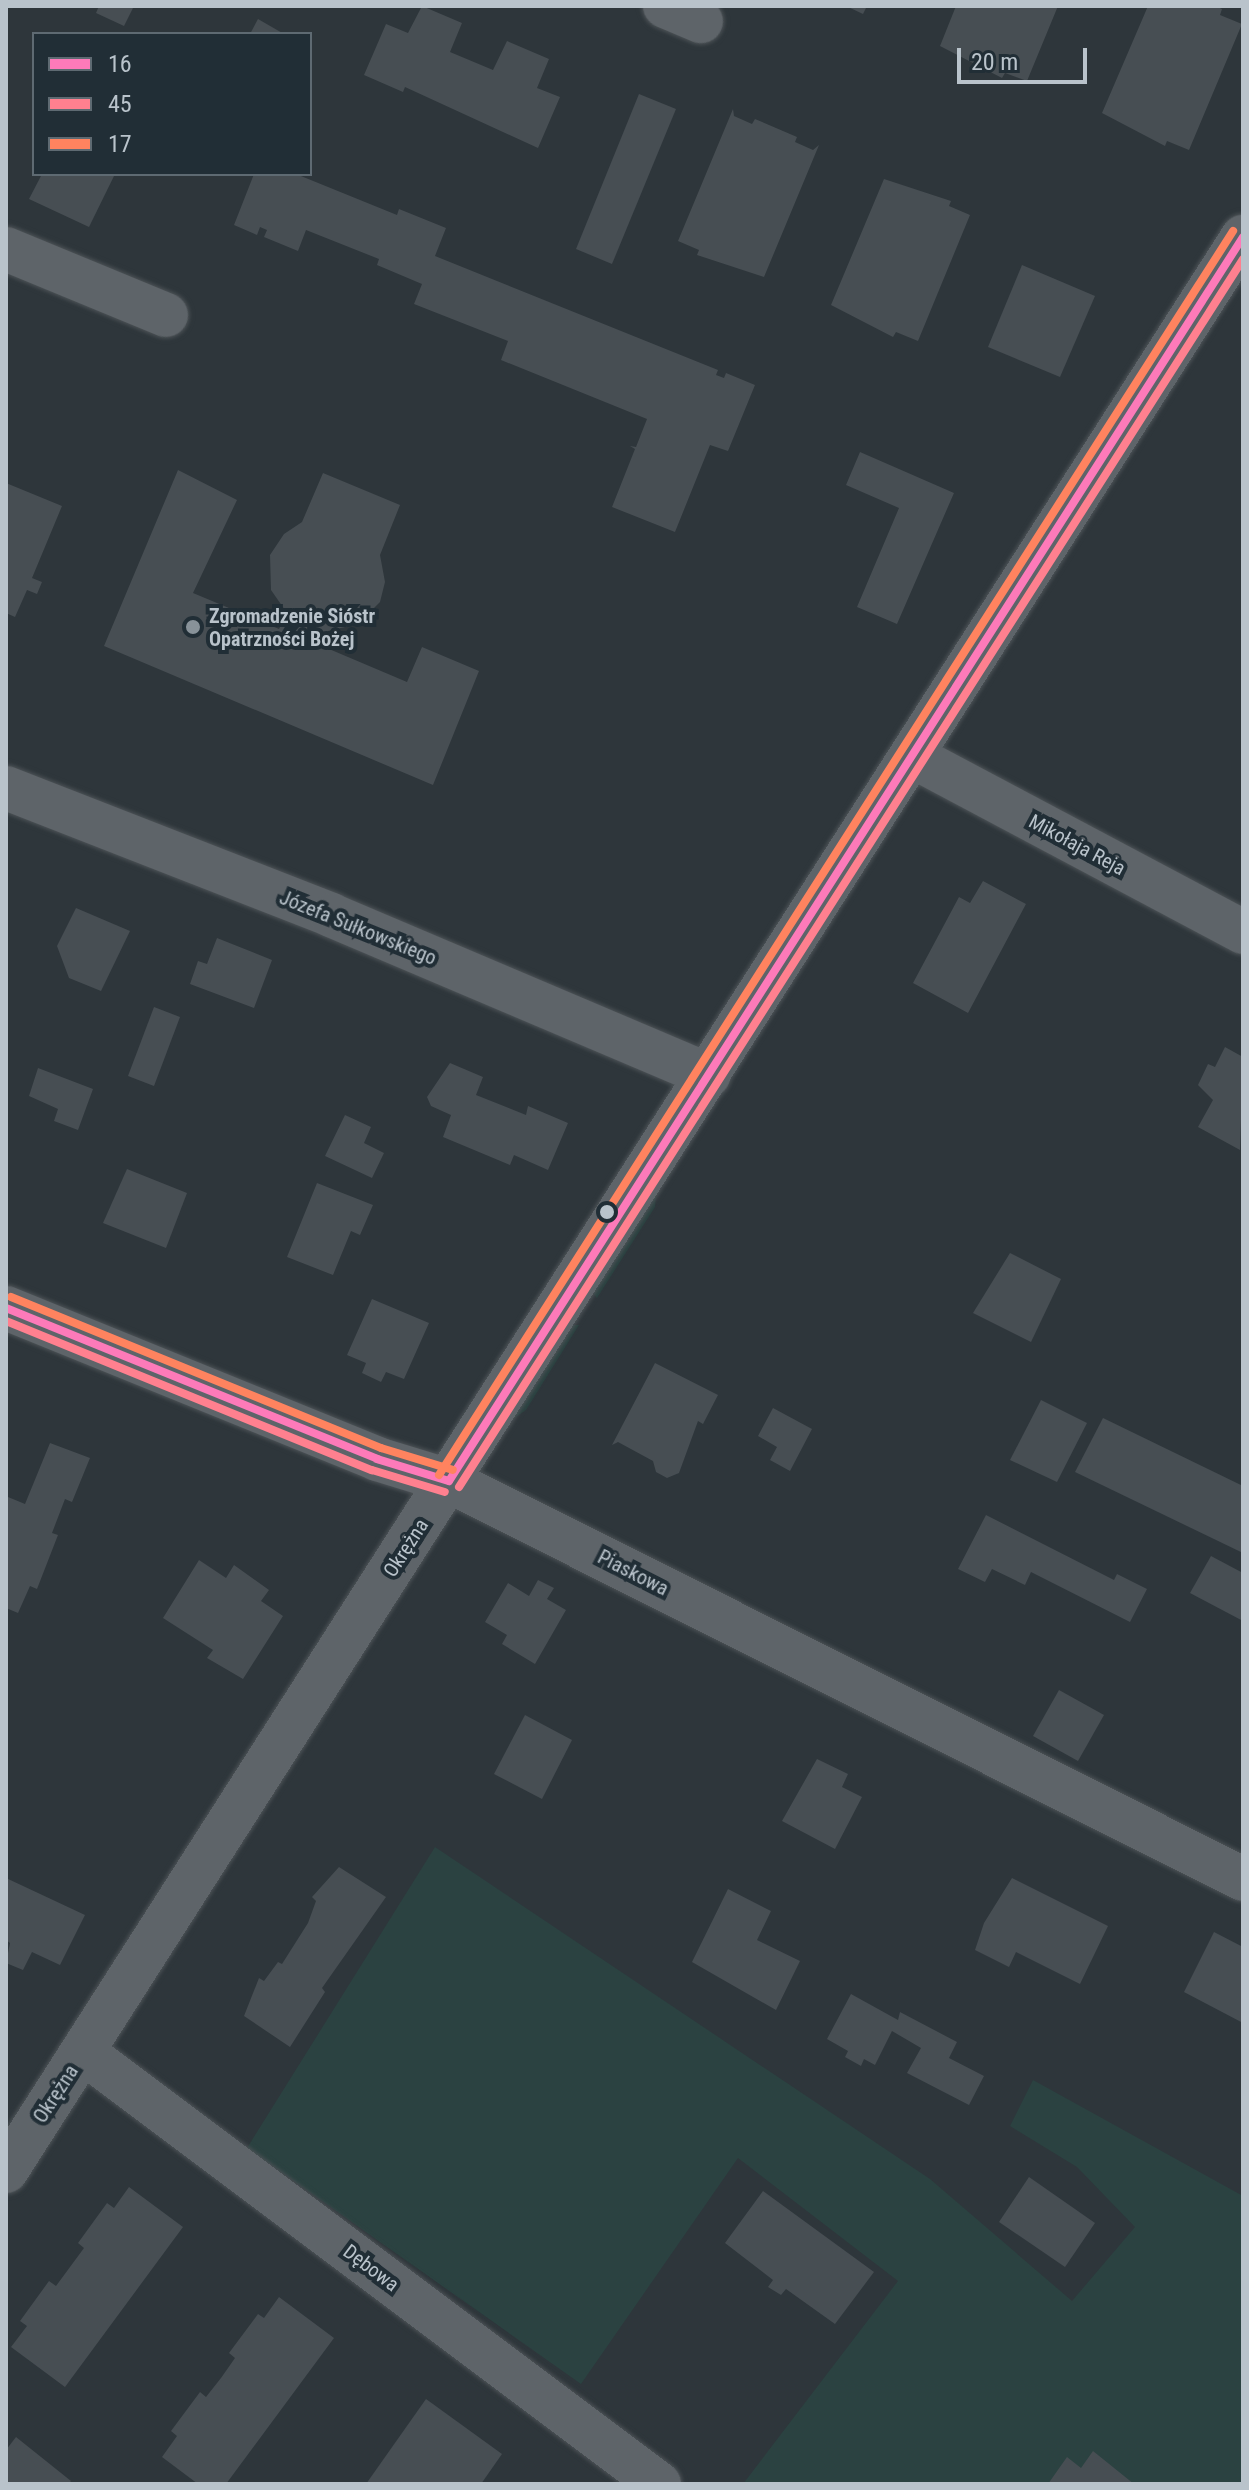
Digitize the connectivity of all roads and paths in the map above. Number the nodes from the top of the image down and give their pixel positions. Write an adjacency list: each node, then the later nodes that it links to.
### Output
1 (1243, 237): 4 (street, Okrężna)
2 (6, 249): 3 (street)
3 (166, 315)
4 (912, 756): 6 (street, Mikołaja Reja); 7 (street, Okrężna)
5 (6, 788): 7 (street, Józefa Sułkowskiego)
6 (1243, 932)
7 (708, 1075): 9 (street, Okrężna)
8 (6, 1308): 9 (street, Piaskowa)
9 (449, 1481): 10 (street, Piaskowa); 11 (street, Okrężna)
10 (1243, 1879)
11 (83, 2052): 12 (street, Okrężna); 13 (street, Dębowa)
12 (6, 2171)
13 (659, 2484)

